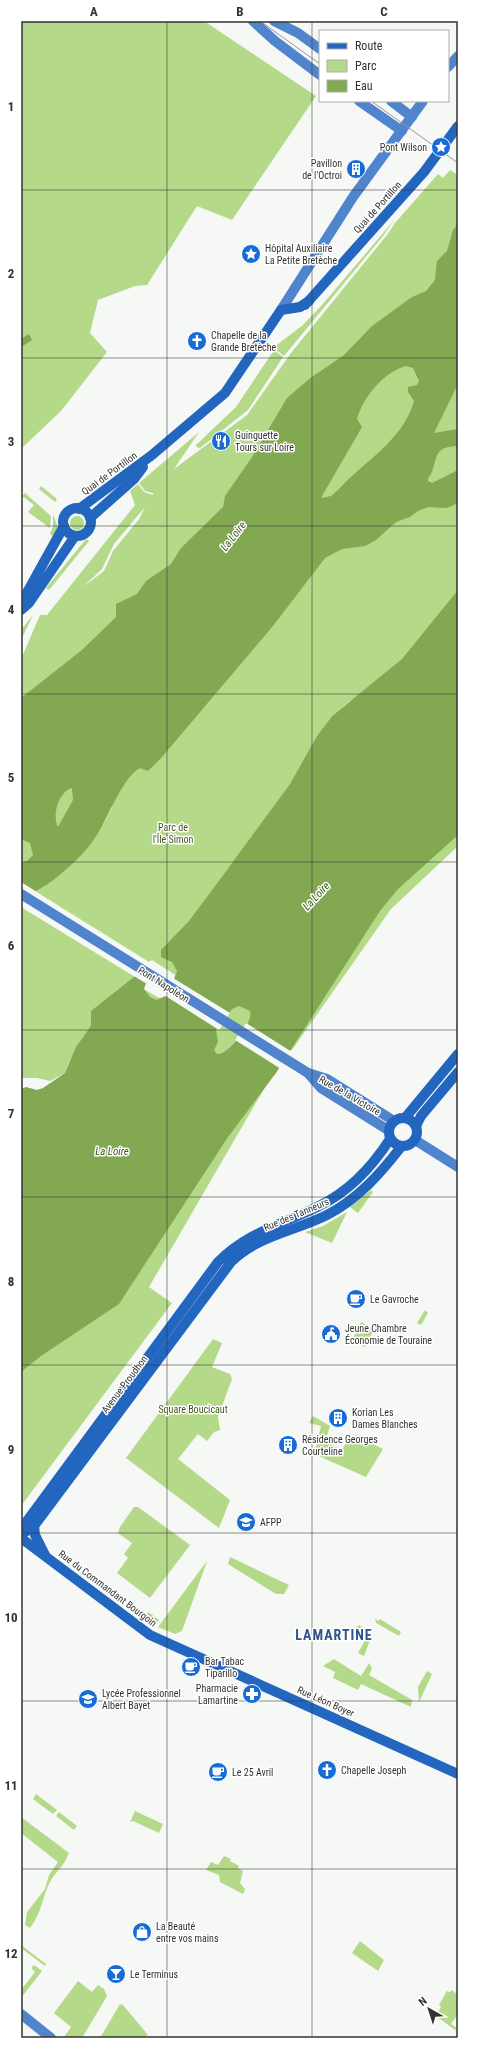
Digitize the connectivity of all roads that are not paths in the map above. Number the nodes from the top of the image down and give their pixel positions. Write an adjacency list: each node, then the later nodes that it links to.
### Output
1 (253, 21): 6 (main road)
2 (274, 21): 3 (main road)
3 (319, 48)
4 (458, 56): 5 (main road)
5 (449, 66)
6 (319, 73)
7 (360, 102): 12 (main road)
8 (393, 102): 10 (main road)
9 (422, 102): 10 (main road, Quai de Portillon)
10 (412, 117): 12 (main road, Quai de Portillon)
11 (458, 126): 13 (main road, Quai de Portillon)
12 (402, 131): 14 (main road, Quai de Portillon)
13 (309, 301): 14 (main road, Quai de Portillon); 15 (main road, Quai de Portillon)
14 (281, 310): 15 (main road, Quai de Portillon)
15 (269, 328): 16 (main road, Quai de Portillon)
16 (152, 456): 17 (main road, Quai de Portillon); 18 (main road, Quai de Portillon)
17 (79, 509): 18 (main road); 19 (main road)
18 (90, 518): 20 (main road)
19 (64, 526): 20 (main road); 21 (main road)
20 (75, 536): 21 (main road)
21 (24, 607)
22 (21, 894): 24 (main road, Pont Napoléon)
23 (458, 1054): 26 (main road)
24 (308, 1072): 28 (main road, Rue de la Victoire)
25 (458, 1072): 27 (main road)
26 (405, 1118): 27 (main road); 28 (main road)
27 (416, 1126): 29 (main road)
28 (390, 1130): 30 (main road); 32 (main road, Rue des Tanneurs)
29 (415, 1140): 30 (main road); 31 (main road)
30 (401, 1147): 32 (main road, Rue des Tanneurs)
31 (458, 1167)
32 (244, 1245): 33 (main road, Avenue Proudhon); 34 (main road, Avenue Proudhon)
33 (34, 1526): 34 (main road, Avenue Proudhon); 36 (main road)
34 (21, 1534)
35 (21, 1538): 36 (main road, Rue du Commandant Bourgoin)
36 (46, 1557): 37 (main road, Rue du Commandant Bourgoin)
37 (185, 1651): 38 (main road, Rue Léon Boyer)
38 (458, 1774)
39 (21, 2014): 40 (main road)
40 (51, 2038)

